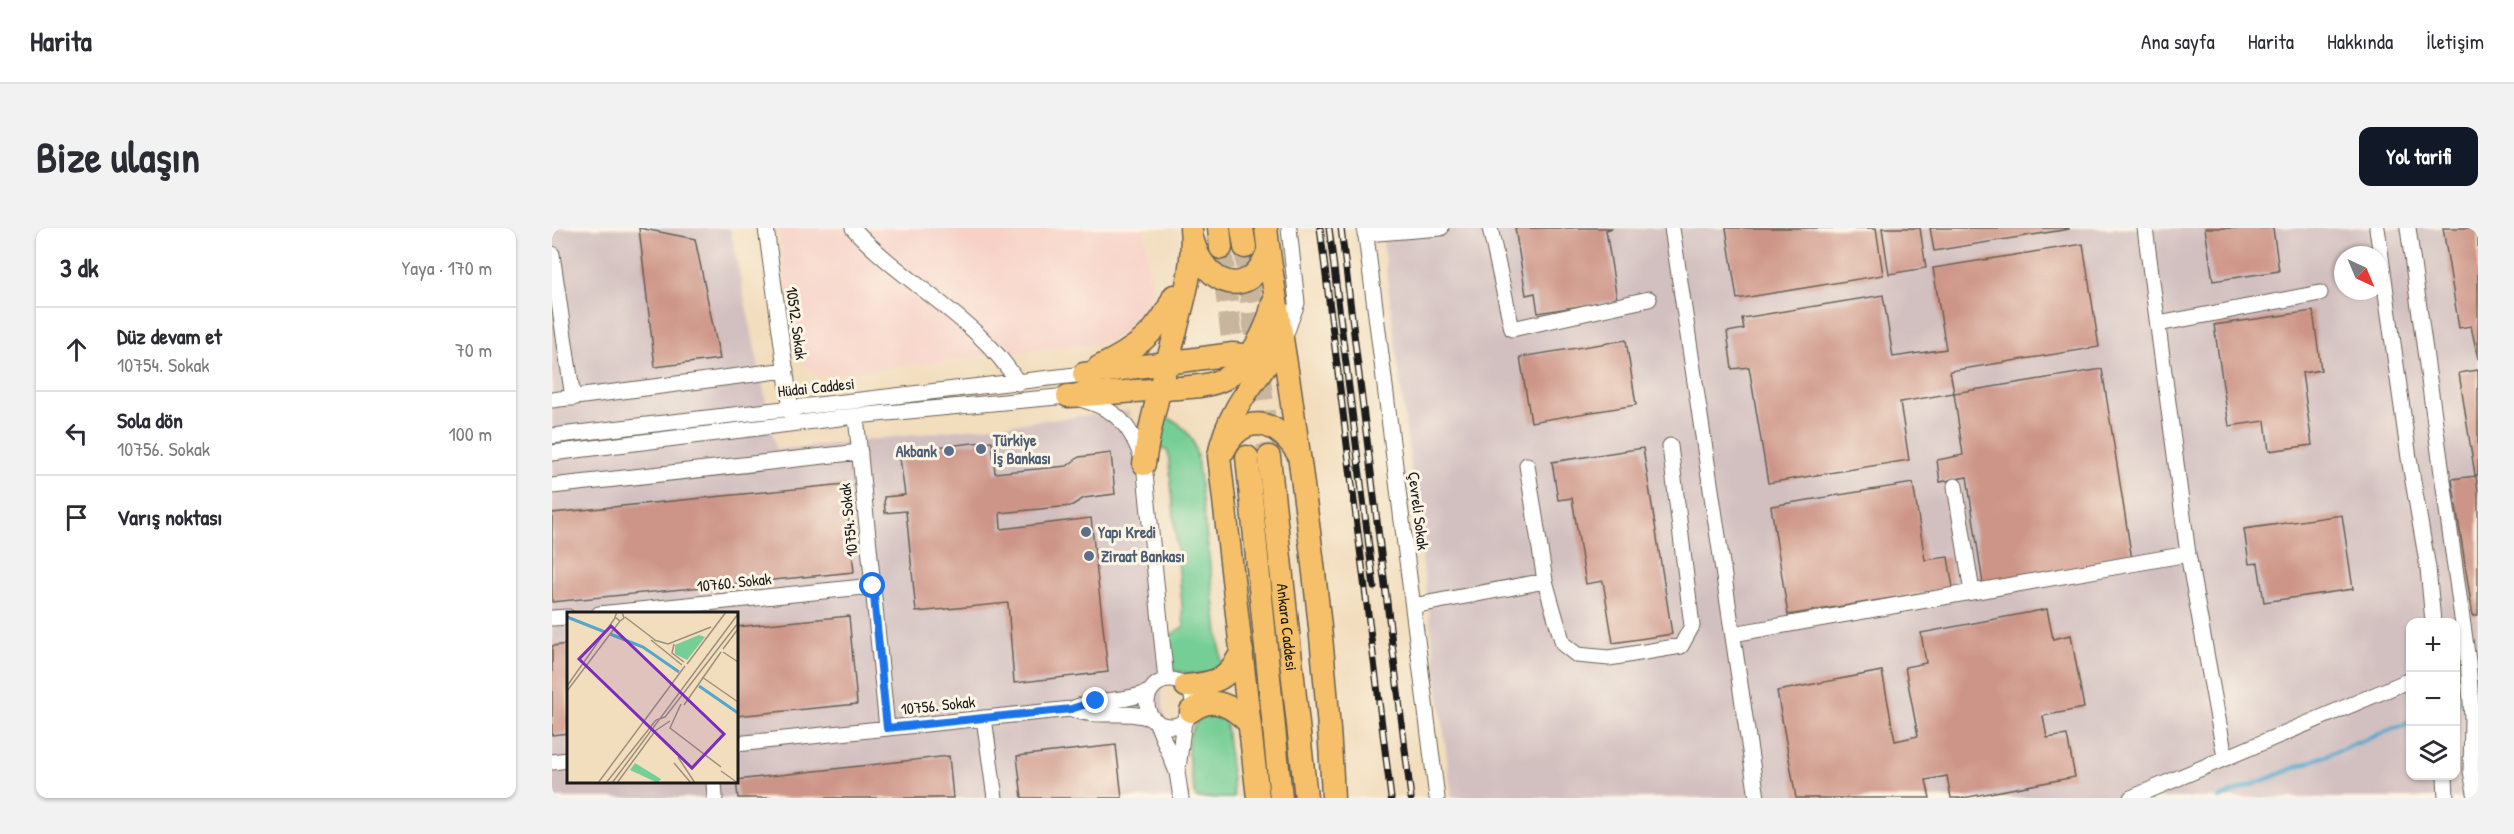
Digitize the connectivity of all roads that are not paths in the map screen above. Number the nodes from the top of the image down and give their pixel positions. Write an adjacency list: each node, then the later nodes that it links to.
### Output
1 (766, 228): 22 (street, 10512. Sokak)
2 (853, 228): 24 (street)
3 (1266, 228): 13 (highway)
4 (1289, 228): 20 (street)
5 (1441, 228): 12 (street)
6 (1490, 228): 17 (street)
7 (1672, 228): 50 (street)
8 (2145, 228): 19 (street)
9 (2377, 228): 49 (street)
10 (2408, 228): 52 (street)
11 (1188, 230): 13 (highway); 21 (highway); 23 (highway)
12 (1365, 231): 45 (street, Çevreli Sokak)
13 (1269, 251): 16 (highway)
14 (552, 254): 18 (street)
15 (2320, 293): 19 (street)
16 (1274, 299): 20 (highway); 20 (highway)
17 (1649, 299)
18 (556, 304): 27 (street)
19 (2158, 324): 41 (street)
20 (1267, 354): 21 (highway); 25 (highway); 35 (highway); 38 (highway)
21 (1167, 364): 23 (highway); 25 (highway)
22 (786, 370): 27 (street); 29 (street, 10512. Sokak)
23 (1084, 374): 24 (street, Hüdai Caddesi)
24 (1018, 383): 29 (street, Hüdai Caddesi)
25 (1161, 389): 26 (highway); 36 (highway)
26 (1068, 396): 30 (street, Hüdai Caddesi); 36 (street)
27 (573, 398): 28 (street)
28 (552, 400)
29 (792, 416): 30 (street, Hüdai Caddesi); 31 (street, Hüdai Caddesi); 34 (street, Hüdai Caddesi)
30 (856, 416): 33 (street, 10754. Sokak)
31 (552, 436)
32 (1670, 446): 42 (street)
33 (860, 452): 39 (street); 43 (street, 10754. Sokak)
34 (552, 453)
35 (1298, 453): 38 (highway); 76 (highway)
36 (1144, 464): 54 (street)
37 (1527, 465): 42 (street)
38 (1221, 470): 51 (highway)
39 (552, 486)
40 (1955, 486): 44 (street)
41 (2188, 554): 44 (street); 63 (street)
42 (1545, 581): 45 (street)
43 (873, 586): 46 (street, 10760. Sokak); 61 (street, 10754. Sokak)
44 (1972, 592): 50 (street)
45 (1413, 606): 77 (street, Çevreli Sokak)
46 (619, 612)
47 (567, 616): 48 (street)
48 (552, 618)
49 (2433, 618)
50 (1733, 634): 78 (street)
51 (1242, 651): 54 (highway); 60 (highway)
52 (2471, 651): 67 (street)
53 (2406, 682): 63 (street)
54 (1176, 683): 55 (street); 57 (street)
55 (1149, 692): 56 (street, 10756. Sokak); 59 (street)
56 (1071, 709): 58 (street, 10756. Sokak); 59 (street, 10756. Sokak)
57 (1188, 716): 59 (street); 60 (highway); 66 (street)
58 (984, 718): 61 (street, 10756. Sokak); 71 (street)
59 (1154, 720): 66 (street)
60 (1249, 723): 73 (highway)
61 (887, 728): 62 (street, 10756. Sokak)
62 (738, 744)
63 (2225, 757): 79 (street)
64 (567, 760): 65 (street)
65 (552, 762)
66 (1177, 772): 72 (street)
67 (2474, 777): 81 (street)
68 (2445, 780): 80 (street)
69 (714, 783): 70 (street)
70 (715, 798)
71 (995, 798)
72 (1181, 798)
73 (1258, 798)
74 (1281, 798): 75 (highway, Ankara Caddesi)
75 (1306, 798)
76 (1336, 798)
77 (1437, 798)
78 (1758, 798)
79 (2131, 798)
80 (2446, 798)
81 (2476, 798)

